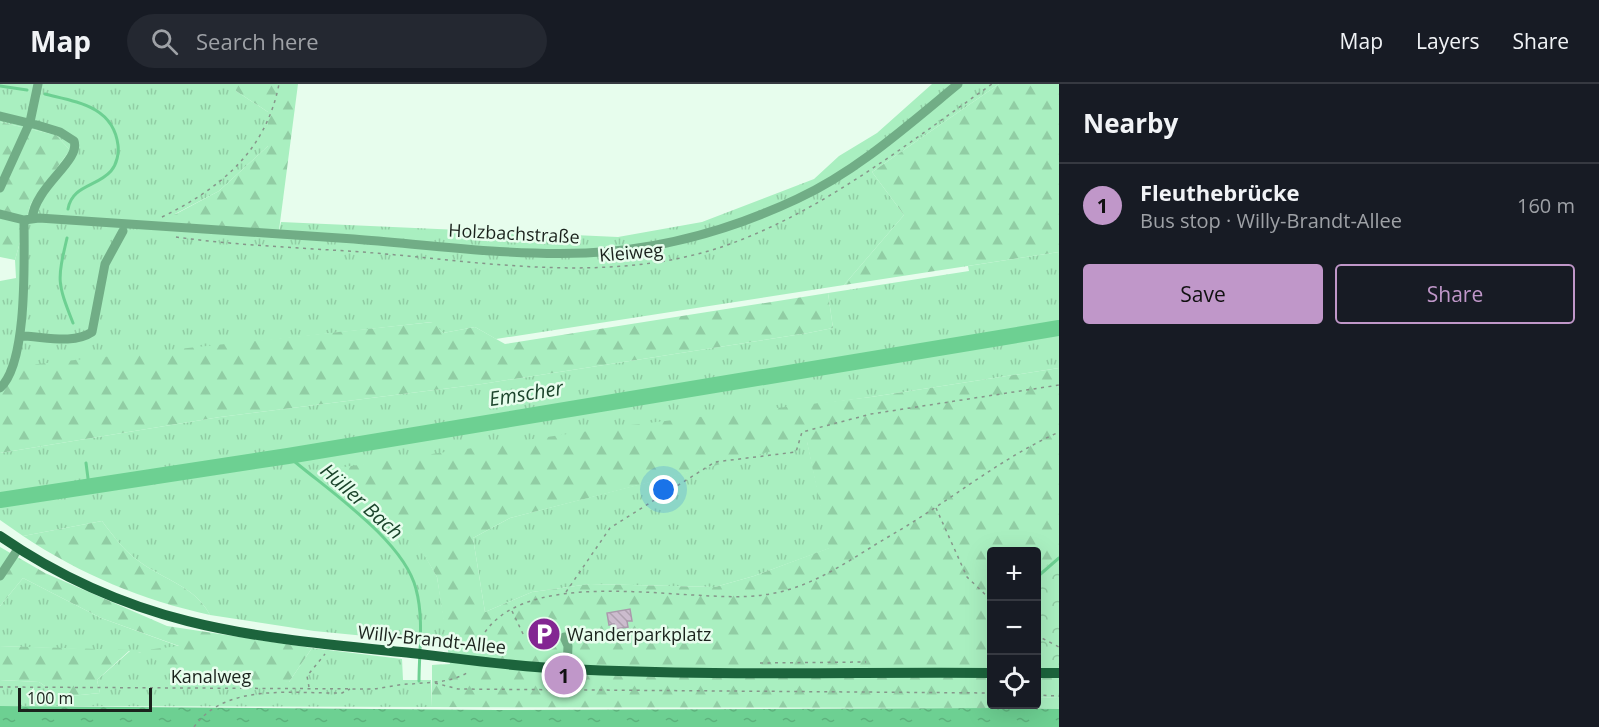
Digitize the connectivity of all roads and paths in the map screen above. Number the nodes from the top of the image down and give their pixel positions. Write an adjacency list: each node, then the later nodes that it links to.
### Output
1 (38, 84): 6 (lane)
2 (279, 84): 10 (path)
3 (958, 84): 10 (lane, Holzbachstraße)
4 (992, 84): 12 (path, Kleiweg)
5 (0, 116): 6 (lane)
6 (30, 122): 7 (lane); 9 (lane)
7 (0, 188)
8 (0, 214): 9 (lane, Holzbachstraße)
9 (28, 220): 10 (lane, Holzbachstraße); 13 (lane)
10 (156, 225)
11 (123, 231): 13 (lane)
12 (166, 235)
13 (20, 336): 15 (lane)
14 (1059, 385): 21 (path)
15 (0, 388)
16 (1059, 432): 17 (path)
17 (935, 507): 21 (path); 22 (path)
18 (0, 536): 19 (main road, Willy-Brandt-Allee)
19 (18, 549): 20 (lane); 27 (main road, Willy-Brandt-Allee)
20 (0, 576)
21 (565, 593): 23 (path)
22 (987, 596)
23 (511, 610): 25 (path); 29 (path)
24 (564, 637): 31 (lane)
25 (525, 638)
26 (1041, 638): 28 (path)
27 (330, 645): 31 (main road, Willy-Brandt-Allee); 37 (path)
28 (1059, 647)
29 (474, 654)
30 (472, 665): 35 (path)
31 (567, 669): 32 (main road, Willy-Brandt-Allee)
32 (987, 673)
33 (1041, 673): 34 (main road)
34 (1059, 673)
35 (435, 683): 38 (path, Kanalweg); 39 (path)
36 (0, 687): 37 (path, Kanalweg)
37 (309, 688): 38 (path, Kanalweg)
38 (351, 688): 42 (path)
39 (987, 693)
40 (1041, 695): 41 (path)
41 (1059, 696)
42 (194, 727)

